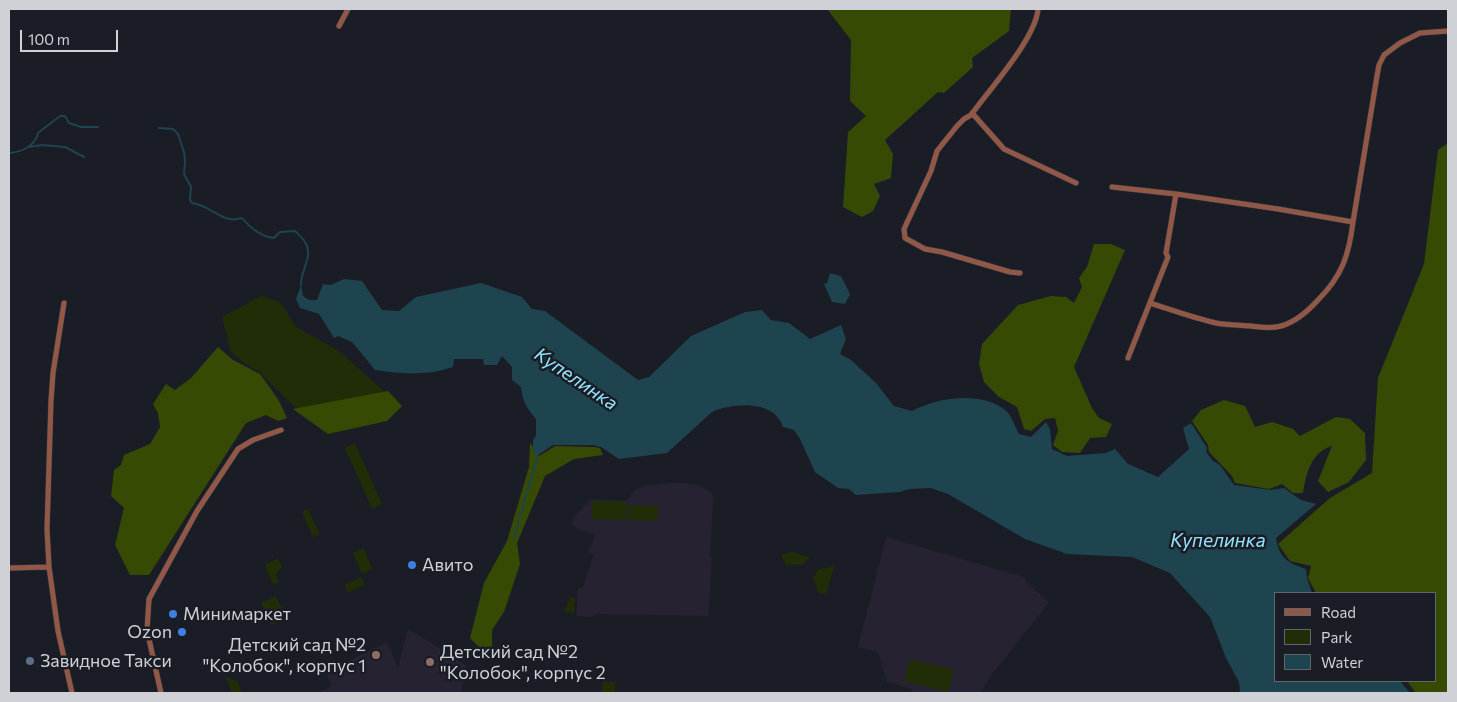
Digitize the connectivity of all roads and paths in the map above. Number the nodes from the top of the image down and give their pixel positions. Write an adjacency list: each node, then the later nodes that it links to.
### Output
1 (348, 9): 3 (street)
2 (1038, 9): 5 (street)
3 (339, 26)
4 (1448, 31): 9 (street)
5 (972, 113): 6 (street); 10 (street)
6 (1076, 183)
7 (1112, 187): 8 (street)
8 (1176, 194): 9 (street); 12 (street)
9 (1353, 222): 12 (street)
10 (1020, 273)
11 (64, 303): 16 (street)
12 (1150, 303): 13 (street)
13 (1128, 358)
14 (281, 430): 18 (street)
15 (9, 568): 16 (street)
16 (49, 568): 17 (street)
17 (72, 693)
18 (161, 693)

